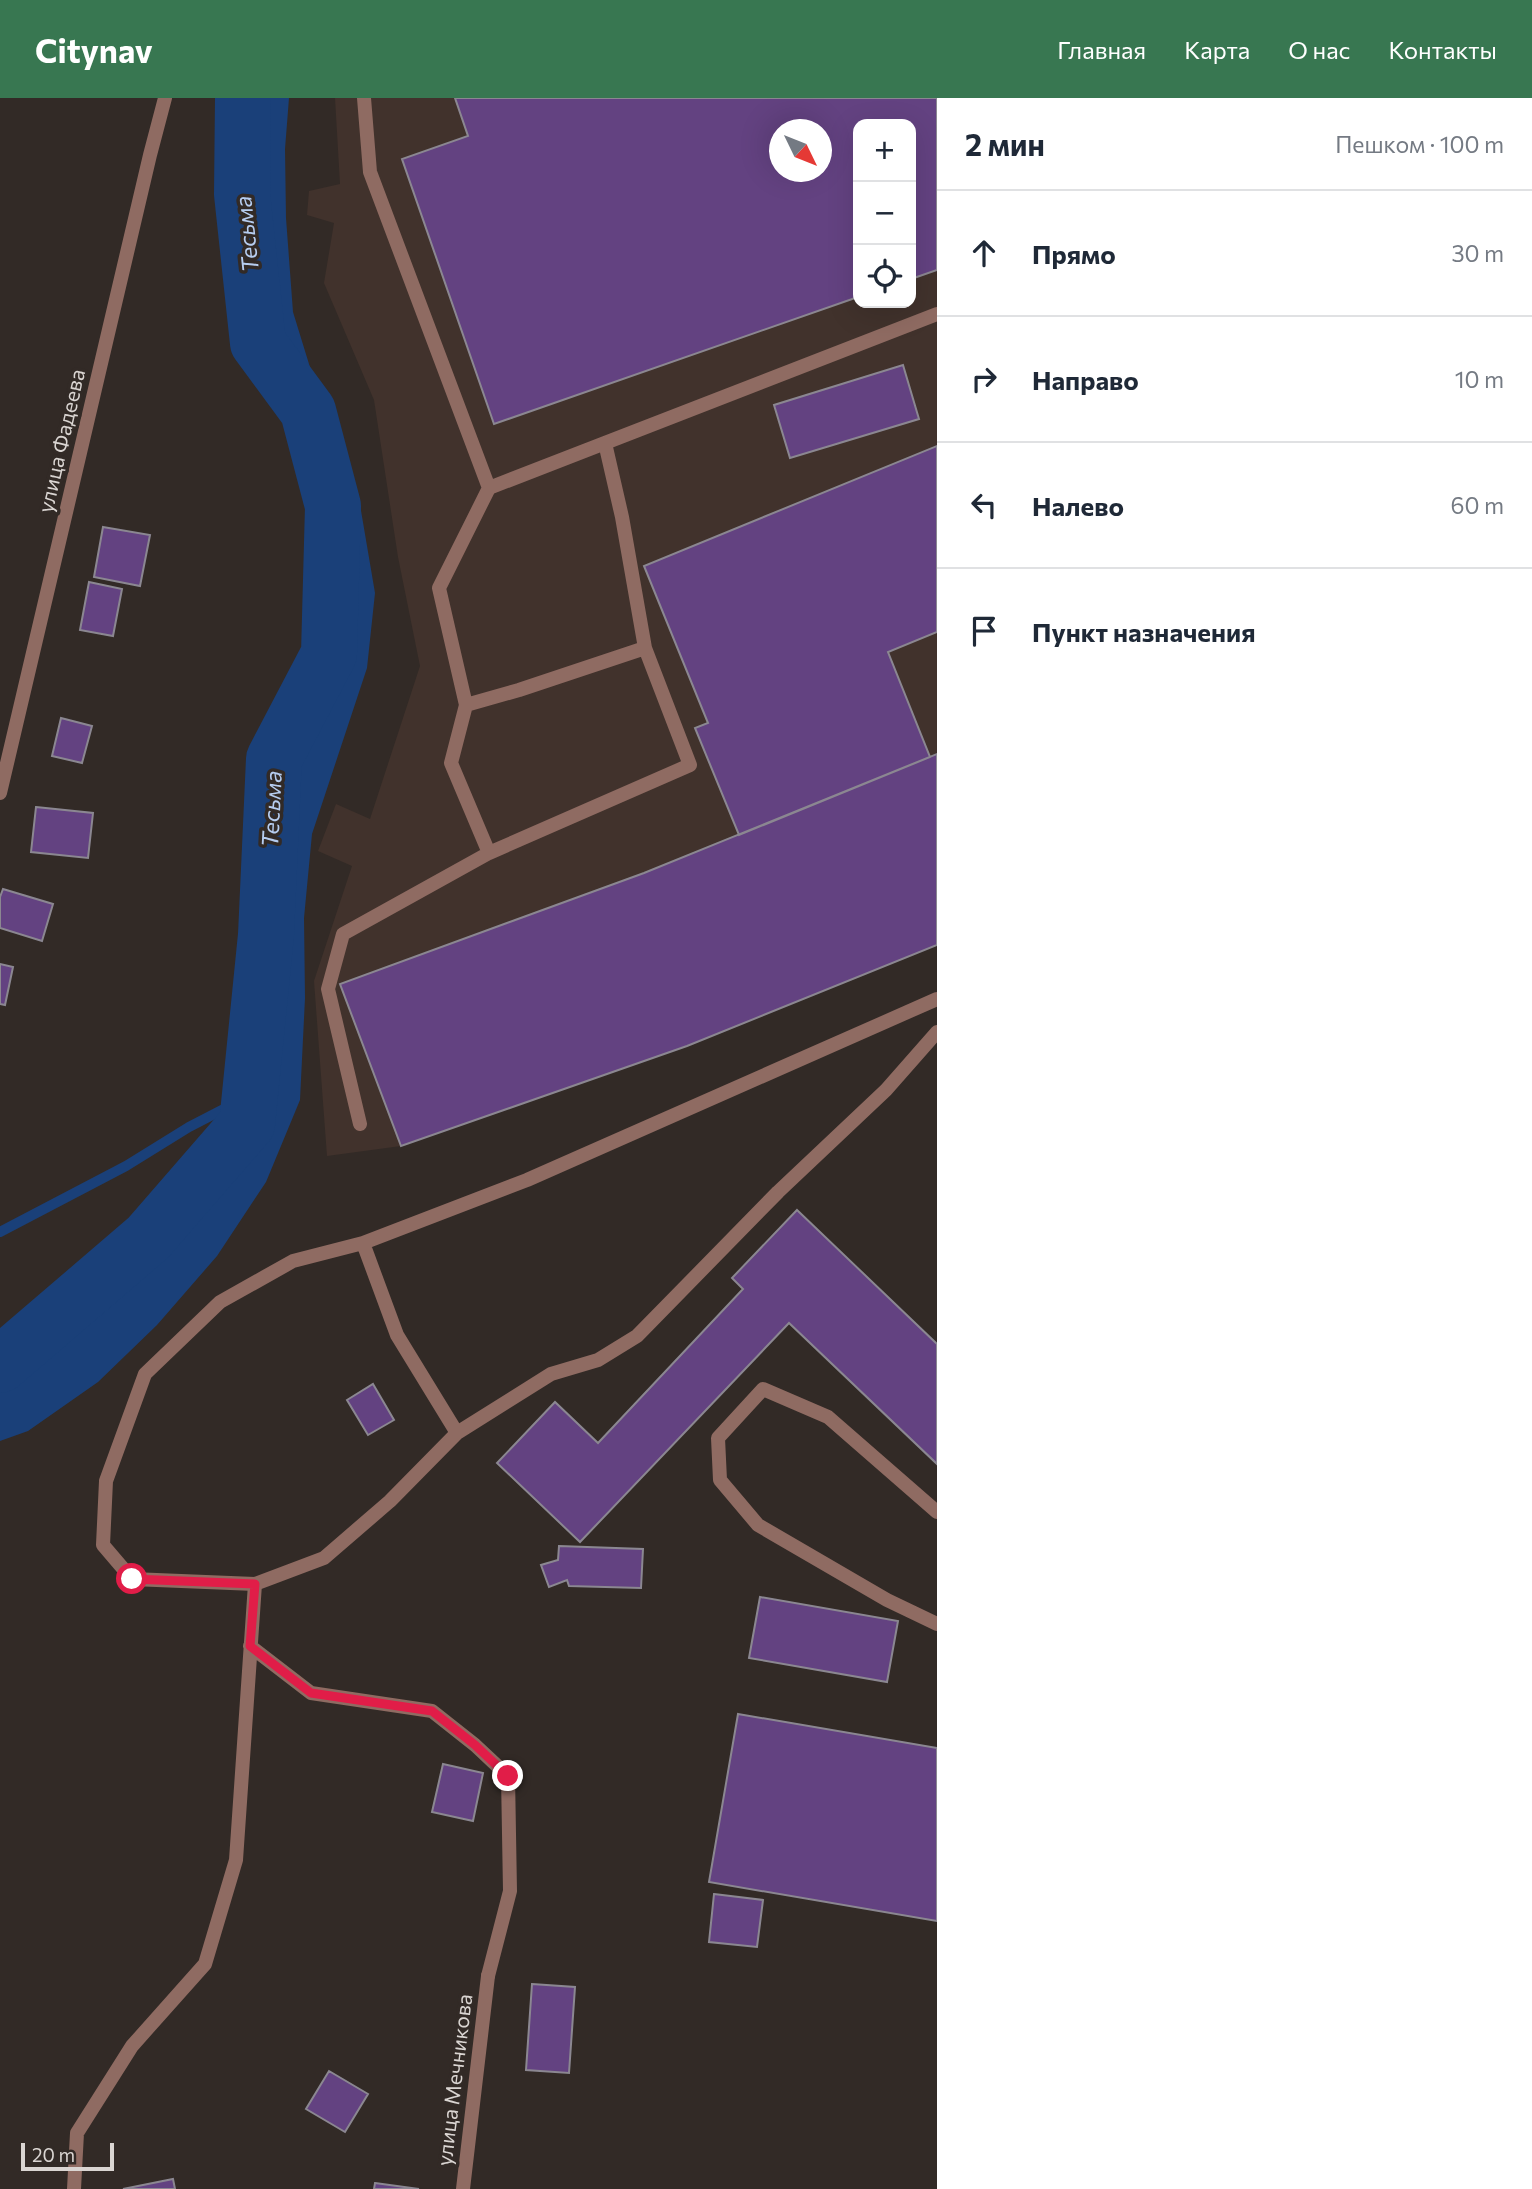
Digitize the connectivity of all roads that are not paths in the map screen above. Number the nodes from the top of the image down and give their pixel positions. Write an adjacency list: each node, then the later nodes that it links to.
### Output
1 (165, 98): 8 (street, улица Фадеева)
2 (364, 98): 5 (street)
3 (937, 314): 4 (street)
4 (605, 443): 5 (street); 6 (street)
5 (489, 488): 7 (street)
6 (645, 648): 7 (street); 9 (street)
7 (466, 705): 9 (street)
8 (0, 793)
9 (489, 853): 12 (street)
10 (937, 999): 13 (street)
11 (937, 1032): 14 (street)
12 (360, 1124)
13 (363, 1243): 14 (street); 16 (street)
14 (457, 1433): 16 (street)
15 (937, 1512): 17 (street)
16 (255, 1584): 18 (street)
17 (937, 1624)
18 (250, 1646): 19 (street); 20 (street, улица Мечникова)
19 (74, 2189)
20 (463, 2189)

